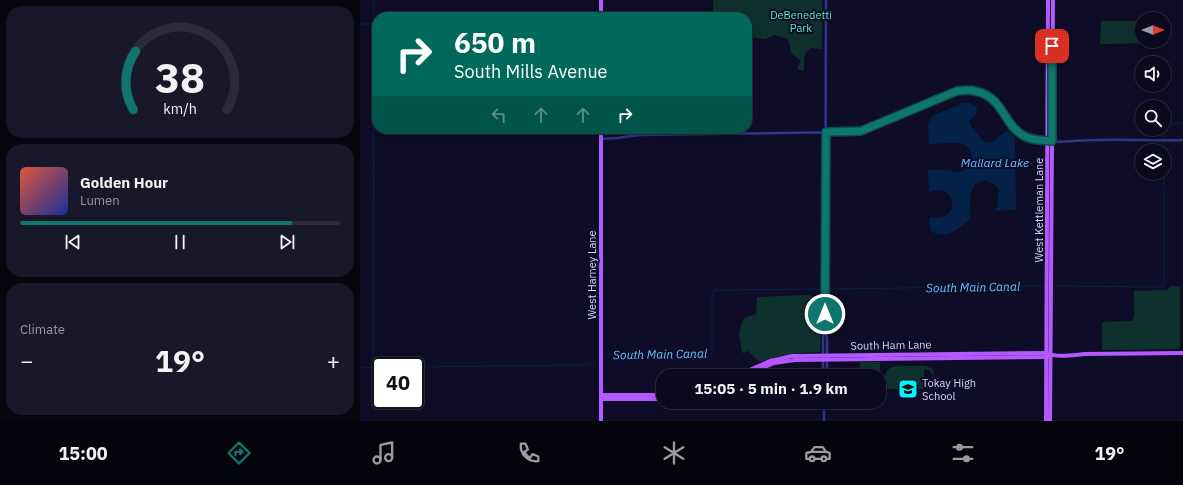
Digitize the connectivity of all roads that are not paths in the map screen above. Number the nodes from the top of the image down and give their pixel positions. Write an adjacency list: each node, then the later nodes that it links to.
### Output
1 (601, 0): 5 (main road)
2 (826, 0): 6 (street)
3 (1048, 0): 12 (main road, West Kettleman Lane)
4 (1053, 0): 12 (main road, West Kettleman Lane)
5 (601, 12)
6 (826, 132): 7 (street); 12 (street); 16 (street)
7 (752, 133)
8 (601, 134): 10 (main road, West Harney Lane)
9 (703, 134): 10 (street)
10 (601, 138): 22 (main road, West Harney Lane)
11 (1183, 140): 12 (street)
12 (1050, 141): 13 (main road, West Kettleman Lane); 13 (main road, West Kettleman Lane)
13 (1050, 223): 15 (main road, West Kettleman Lane); 15 (main road, West Kettleman Lane)
14 (1183, 353): 15 (main road, South Ham Lane)
15 (1048, 355): 16 (main road, South Ham Lane); 27 (main road, West Kettleman Lane); 28 (main road, West Kettleman Lane)
16 (825, 357): 17 (main road, South Ham Lane); 18 (main road, South Ham Lane); 19 (street); 20 (street)
17 (752, 369)
18 (762, 369)
19 (824, 369)
20 (826, 369)
21 (656, 395): 22 (main road)
22 (601, 397): 23 (main road); 25 (main road, West Harney Lane)
23 (656, 399)
24 (824, 409): 26 (street)
25 (601, 421)
26 (824, 421)
27 (1046, 421)
28 (1050, 421)

